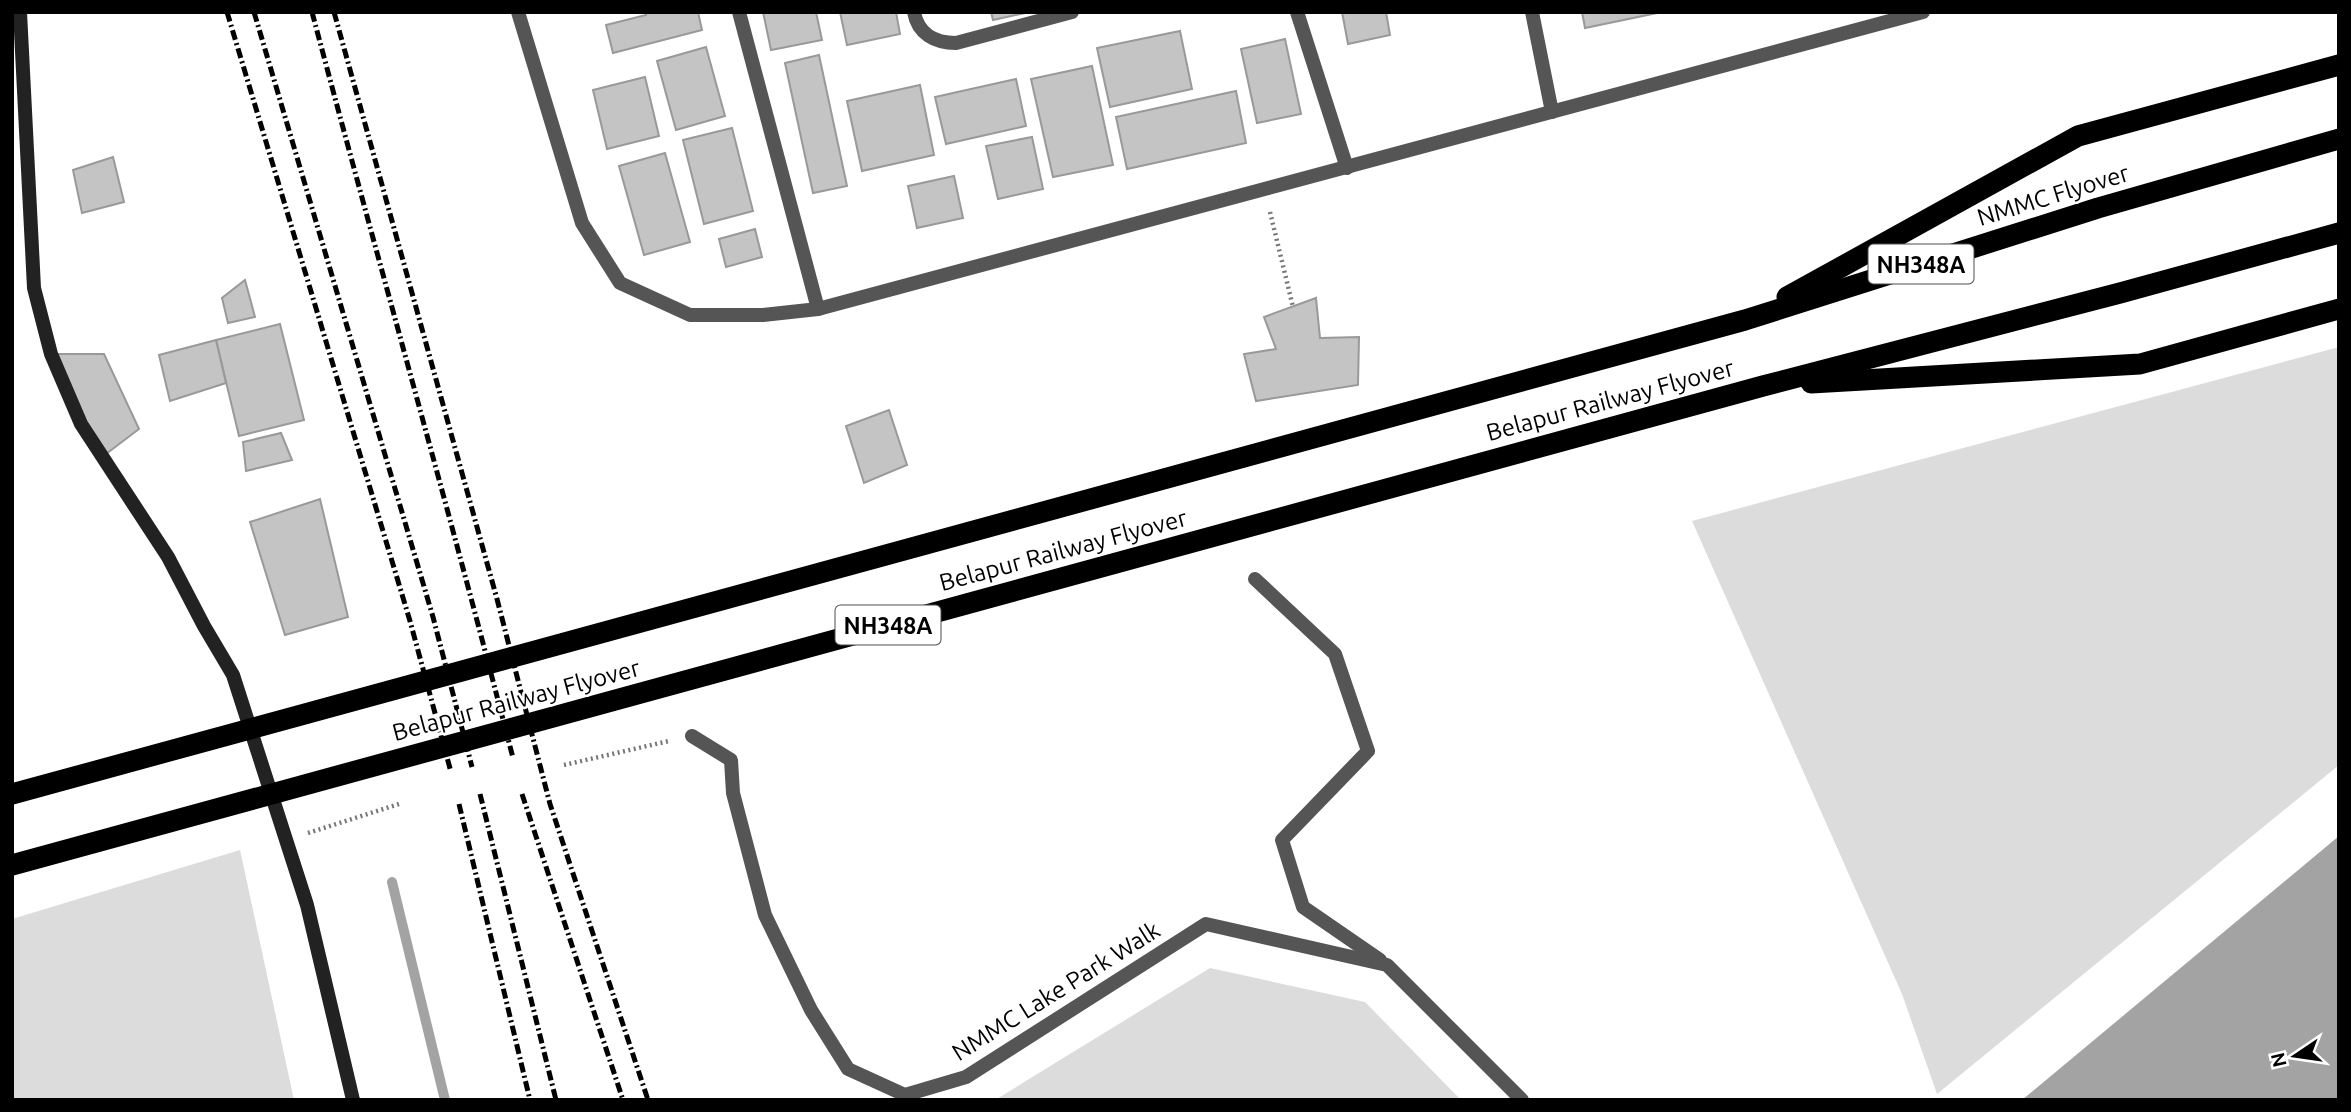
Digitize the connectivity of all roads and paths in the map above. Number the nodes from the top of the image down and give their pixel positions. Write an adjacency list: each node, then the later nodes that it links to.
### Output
1 (20, 12): 28 (street)
2 (518, 12): 16 (street)
3 (739, 12): 16 (street)
4 (914, 12): 5 (street)
5 (1072, 12)
6 (1297, 12): 12 (street)
7 (1532, 12): 10 (street)
8 (1923, 12): 10 (street)
9 (2339, 65): 18 (highway)
10 (1552, 112): 12 (street)
11 (2339, 139): 18 (highway, NMMC Flyover / NH348A)
12 (1347, 167): 13 (street)
13 (1264, 189): 15 (path); 16 (street)
14 (2339, 233): 19 (highway, NH348A)
15 (1293, 307)
16 (818, 309)
17 (2339, 309): 19 (highway)
18 (1745, 320): 23 (highway, Belapur Railway Flyover / NH348A)
19 (1763, 386): 26 (highway, Belapur Railway Flyover / NH348A)
20 (1255, 579): 27 (street)
21 (692, 736): 22 (path); 27 (street, NMMC Lake Park Walk)
22 (565, 765)
23 (12, 794)
24 (399, 804): 25 (path)
25 (314, 831)
26 (12, 865)
27 (1387, 965): 29 (street)
28 (353, 1100)
29 (1522, 1100)

